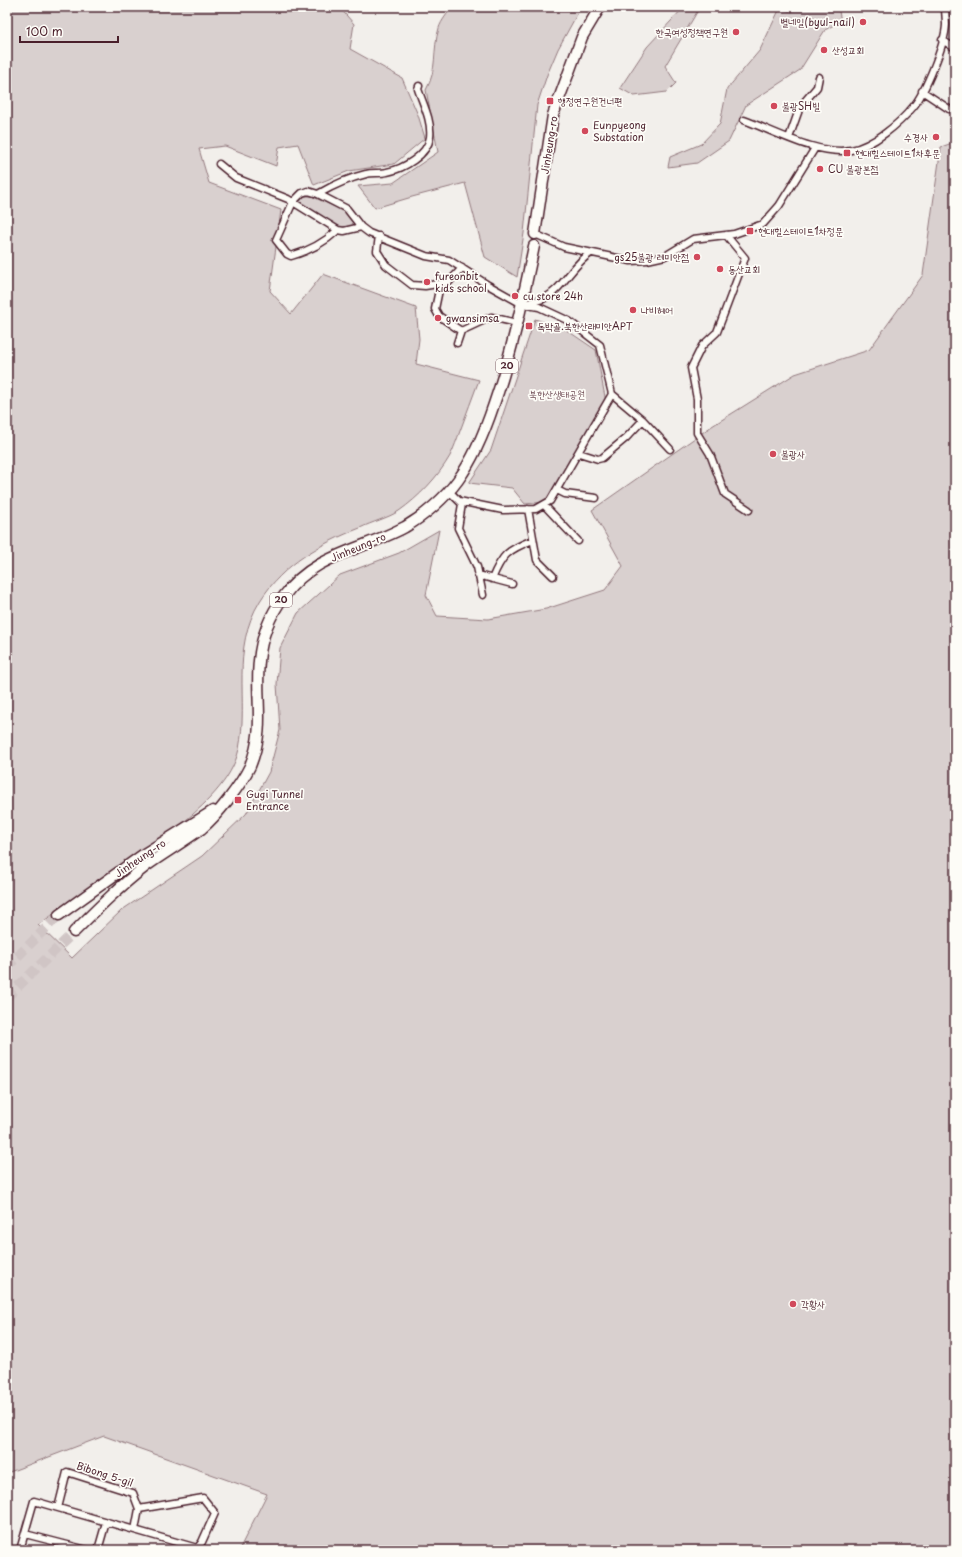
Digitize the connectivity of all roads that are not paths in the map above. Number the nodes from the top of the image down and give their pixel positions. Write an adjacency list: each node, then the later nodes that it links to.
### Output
1 (600, 7): 17 (main road, Jinheung-ro)
2 (945, 7): 3 (street)
3 (942, 40): 4 (street); 7 (street)
4 (955, 48)
5 (819, 77): 10 (street)
6 (419, 86): 13 (street)
7 (922, 91): 8 (street); 11 (street)
8 (949, 109)
9 (744, 120): 10 (street)
10 (789, 138): 11 (street)
11 (815, 148): 18 (street, Jinheung-ro)
12 (219, 164): 14 (street)
13 (318, 194): 14 (street); 15 (street)
14 (293, 202): 16 (street); 16 (street)
15 (361, 227): 16 (street); 19 (street)
16 (338, 230)
17 (535, 234): 21 (street, Jinheung-ro)
18 (726, 235): 21 (street, Jinheung-ro); 38 (street)
19 (379, 236): 22 (street); 23 (street)
20 (534, 246): 24 (main road, Jinheung-ro / 20)
21 (591, 253): 24 (street)
22 (462, 268): 23 (street); 24 (street)
23 (440, 285): 26 (street)
24 (522, 304): 25 (main road, Jinheung-ro / 20); 28 (street)
25 (517, 323): 26 (street); 33 (main road, Jinheung-ro / 20)
26 (461, 331): 27 (street)
27 (457, 343)
28 (612, 394): 29 (street); 31 (street)
29 (643, 420): 30 (street); 31 (street)
30 (670, 449)
31 (579, 453): 32 (street)
32 (557, 490): 34 (street); 36 (street)
33 (449, 491): 35 (street); 46 (main road, Jinheung-ro / 20)
34 (596, 498)
35 (459, 501): 37 (street); 41 (street)
36 (544, 504): 37 (street); 40 (street)
37 (528, 509): 39 (street)
38 (749, 510)
39 (533, 540): 42 (street); 43 (street)
40 (578, 541)
41 (478, 575): 43 (street); 45 (street)
42 (553, 576)
43 (492, 580): 44 (street)
44 (512, 584)
45 (482, 595)
46 (224, 804): 47 (main road, Jinheung-ro / 20); 48 (main road, Jinheung-ro / 20)
47 (59, 915)
48 (74, 932)
49 (58, 1508): 50 (street, Bibong 5-gil); 51 (street); 53 (street)
50 (139, 1509): 52 (street); 54 (street)
51 (106, 1522): 52 (street); 57 (street)
52 (134, 1530): 54 (street)
53 (25, 1534): 55 (street); 56 (street)
54 (197, 1549)
55 (20, 1550)
56 (87, 1550)
57 (98, 1550)

